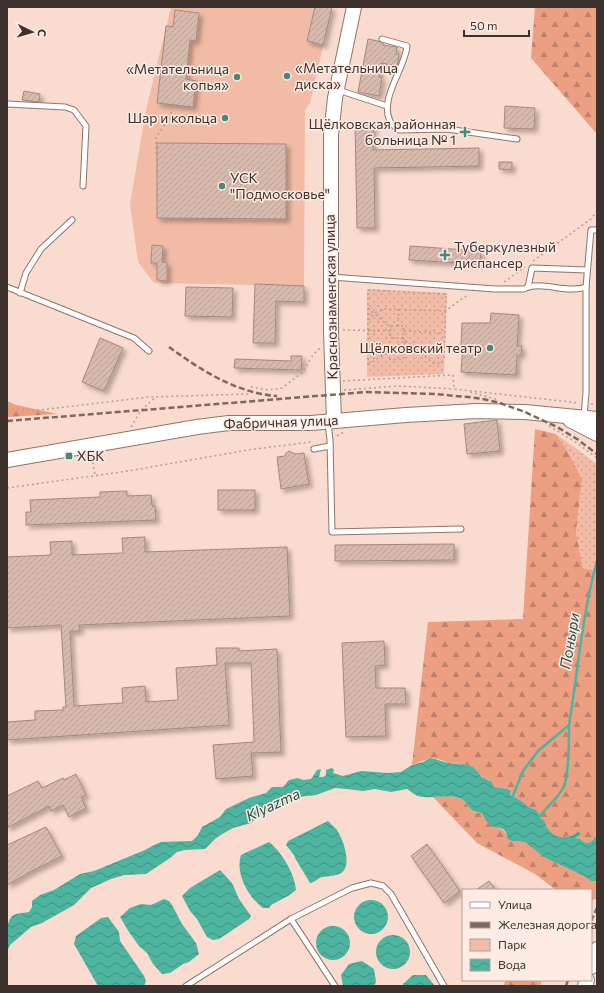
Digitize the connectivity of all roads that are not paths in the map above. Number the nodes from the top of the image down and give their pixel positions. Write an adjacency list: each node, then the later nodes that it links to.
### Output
1 (354, 7): 3 (street, Краснознаменская улица)
2 (382, 39): 5 (lane)
3 (337, 89): 5 (lane); 11 (street, Краснознаменская улица)
4 (7, 104): 7 (lane)
5 (387, 106): 6 (lane)
6 (517, 139)
7 (83, 186)
8 (72, 220): 15 (lane)
9 (597, 230): 10 (lane)
10 (587, 270): 13 (lane); 14 (lane)
11 (330, 277): 13 (lane); 19 (street, Краснознаменская улица)
12 (7, 287): 15 (lane)
13 (528, 287): 14 (lane)
14 (586, 287): 18 (lane)
15 (20, 292): 16 (lane)
16 (149, 350)
17 (558, 415): 18 (street, Фабричная улица); 19 (street, Фабричная улица); 20 (street, Фабричная улица)
18 (590, 418)
19 (331, 421): 21 (lane); 23 (street, Фабричная улица)
20 (597, 434)
21 (330, 443): 22 (lane); 24 (lane)
22 (314, 449)
23 (7, 460)
24 (461, 529)
25 (291, 919): 28 (lane); 29 (lane); 30 (lane)
26 (597, 949): 27 (street)
27 (592, 964)
28 (186, 986)
29 (335, 986)
30 (444, 986)

